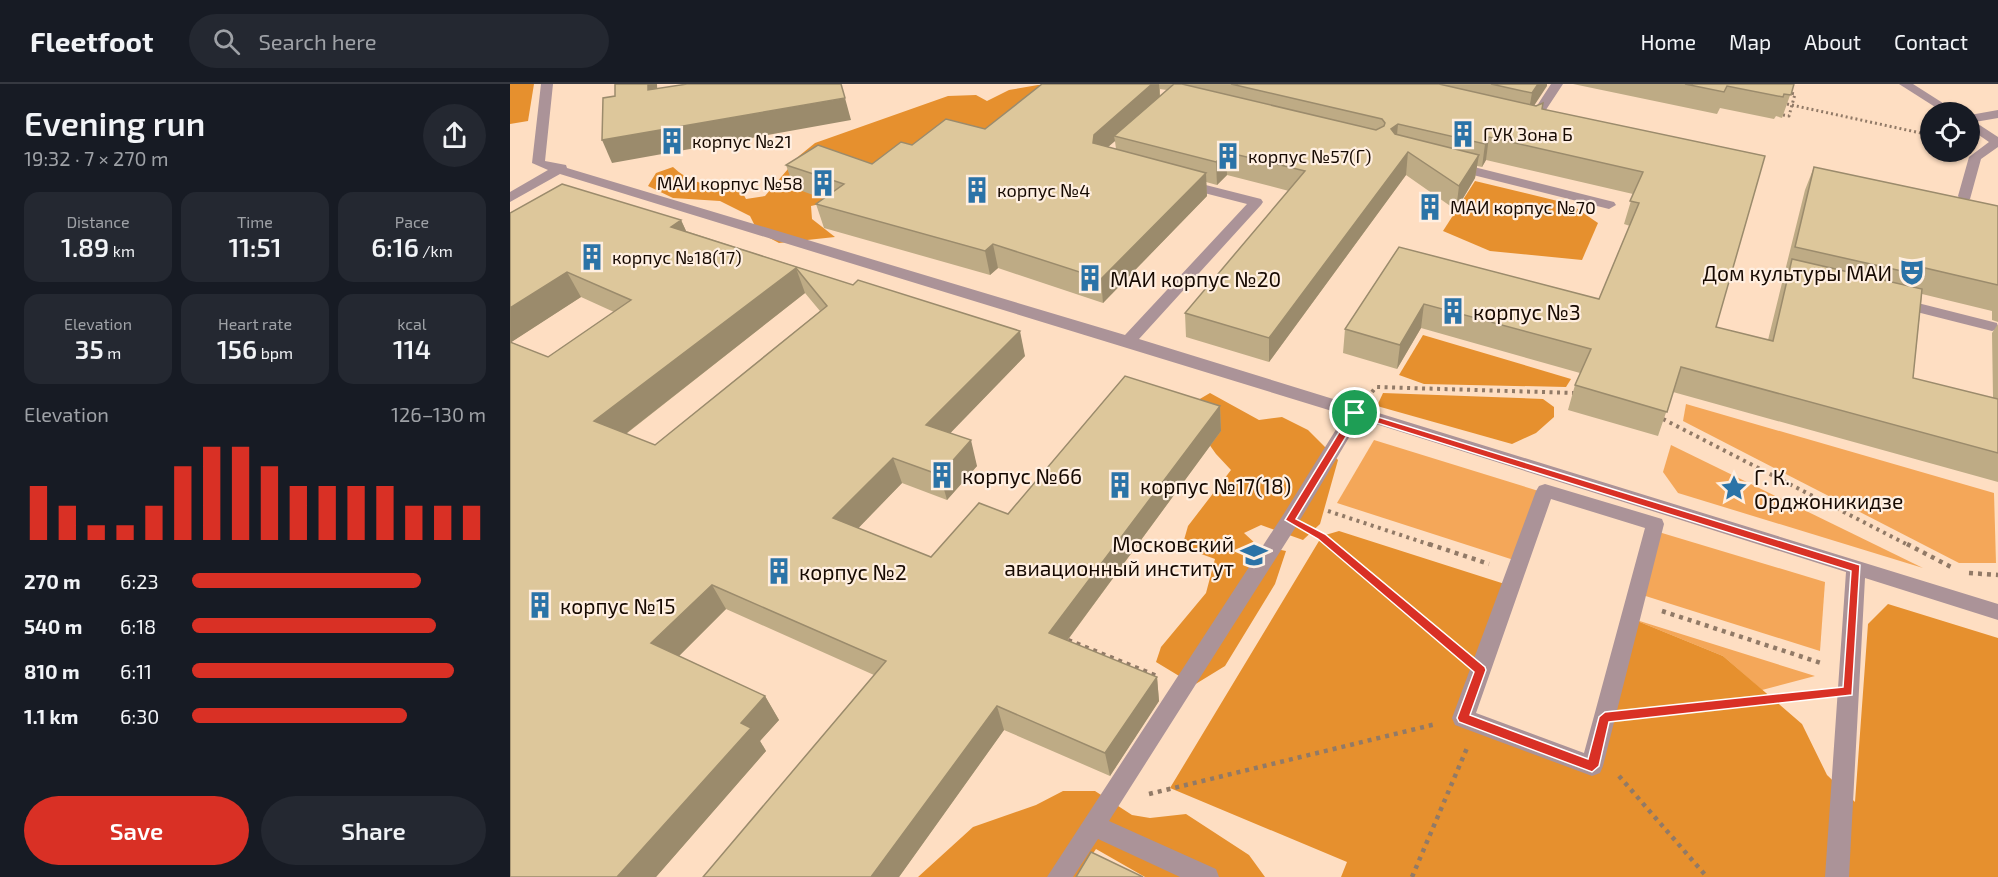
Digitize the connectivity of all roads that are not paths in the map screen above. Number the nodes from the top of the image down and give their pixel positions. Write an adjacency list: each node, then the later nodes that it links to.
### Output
1 (548, 84): 11 (street)
2 (1557, 84): 7 (street)
3 (1905, 84): 4 (street)
4 (1935, 102)
5 (1998, 114): 6 (street)
6 (1980, 117)
7 (1520, 119)
8 (1980, 131): 9 (street)
9 (1997, 142): 13 (street)
10 (1441, 163): 15 (street)
11 (561, 168): 14 (street); 20 (street)
12 (1168, 179): 20 (street)
13 (1965, 196)
14 (510, 198)
15 (1609, 205)
16 (1773, 274): 17 (street)
17 (1819, 285)
18 (1888, 301): 19 (street)
19 (1992, 326)
20 (1128, 341): 21 (street)
21 (1355, 413): 22 (street); 25 (street)
22 (1856, 568): 23 (street); 28 (street)
23 (1998, 612)
24 (1596, 750): 24 (street)
25 (1093, 825): 26 (street); 27 (street)
26 (1059, 877)
27 (1207, 877)
28 (1837, 877)

